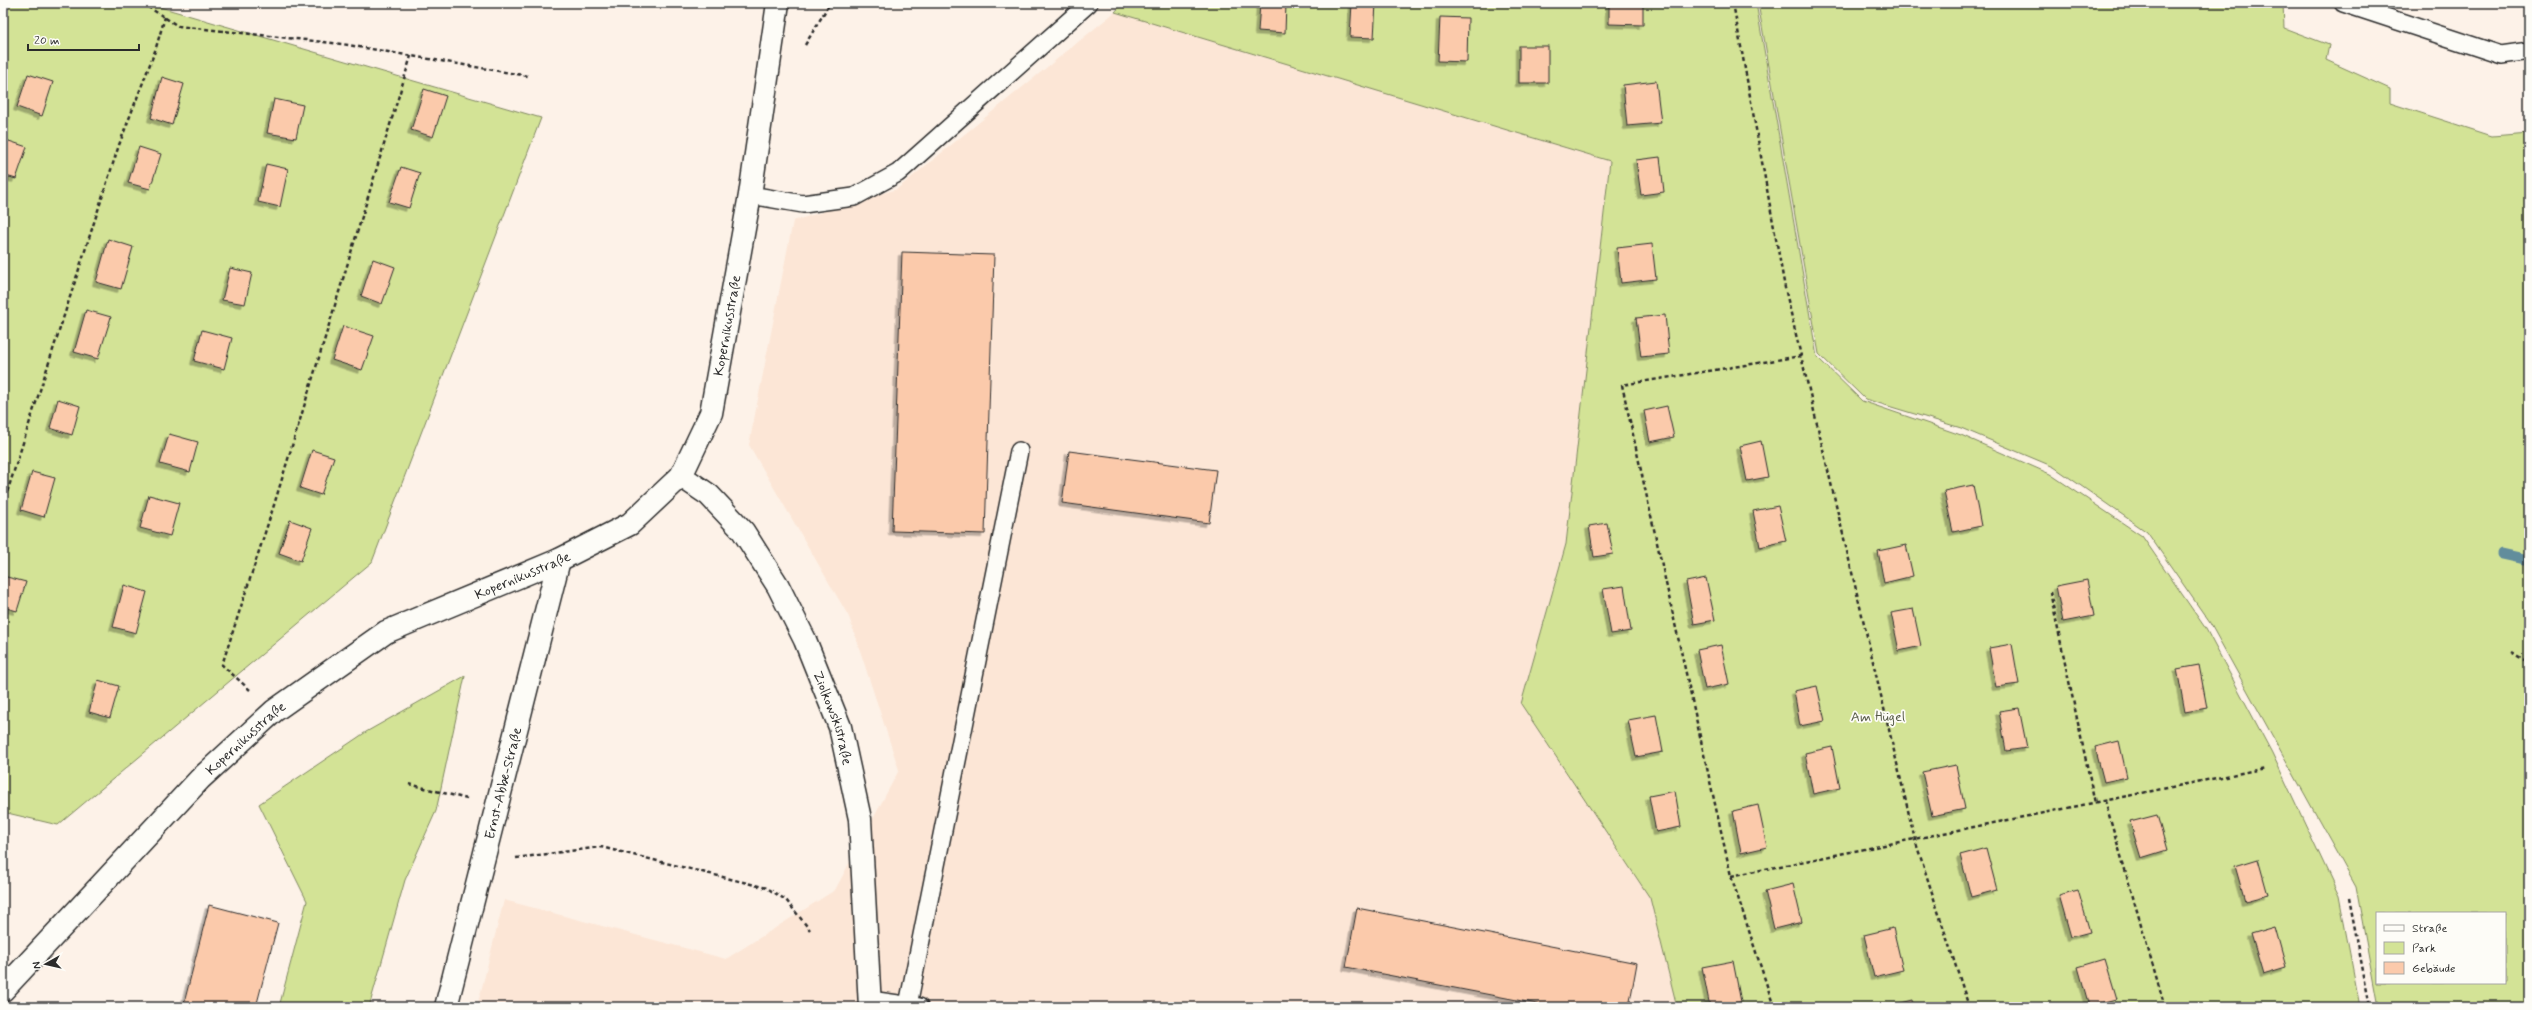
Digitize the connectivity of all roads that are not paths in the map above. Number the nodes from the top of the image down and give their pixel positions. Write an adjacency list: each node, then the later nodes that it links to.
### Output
1 (778, 3): 5 (street, Kopernikusstraße)
2 (1089, 3): 5 (lane)
3 (2344, 3): 4 (lane)
4 (2529, 51)
5 (750, 195): 7 (street, Kopernikusstraße)
6 (1019, 451): 11 (lane)
7 (681, 476): 8 (street, Kopernikusstraße); 10 (street, Ziolkowskistraße)
8 (559, 560): 9 (street, Kopernikusstraße); 12 (street, Ernst-Abbe-Straße)
9 (3, 990)
10 (870, 1004): 11 (lane)
11 (914, 1006)
12 (446, 1007)

